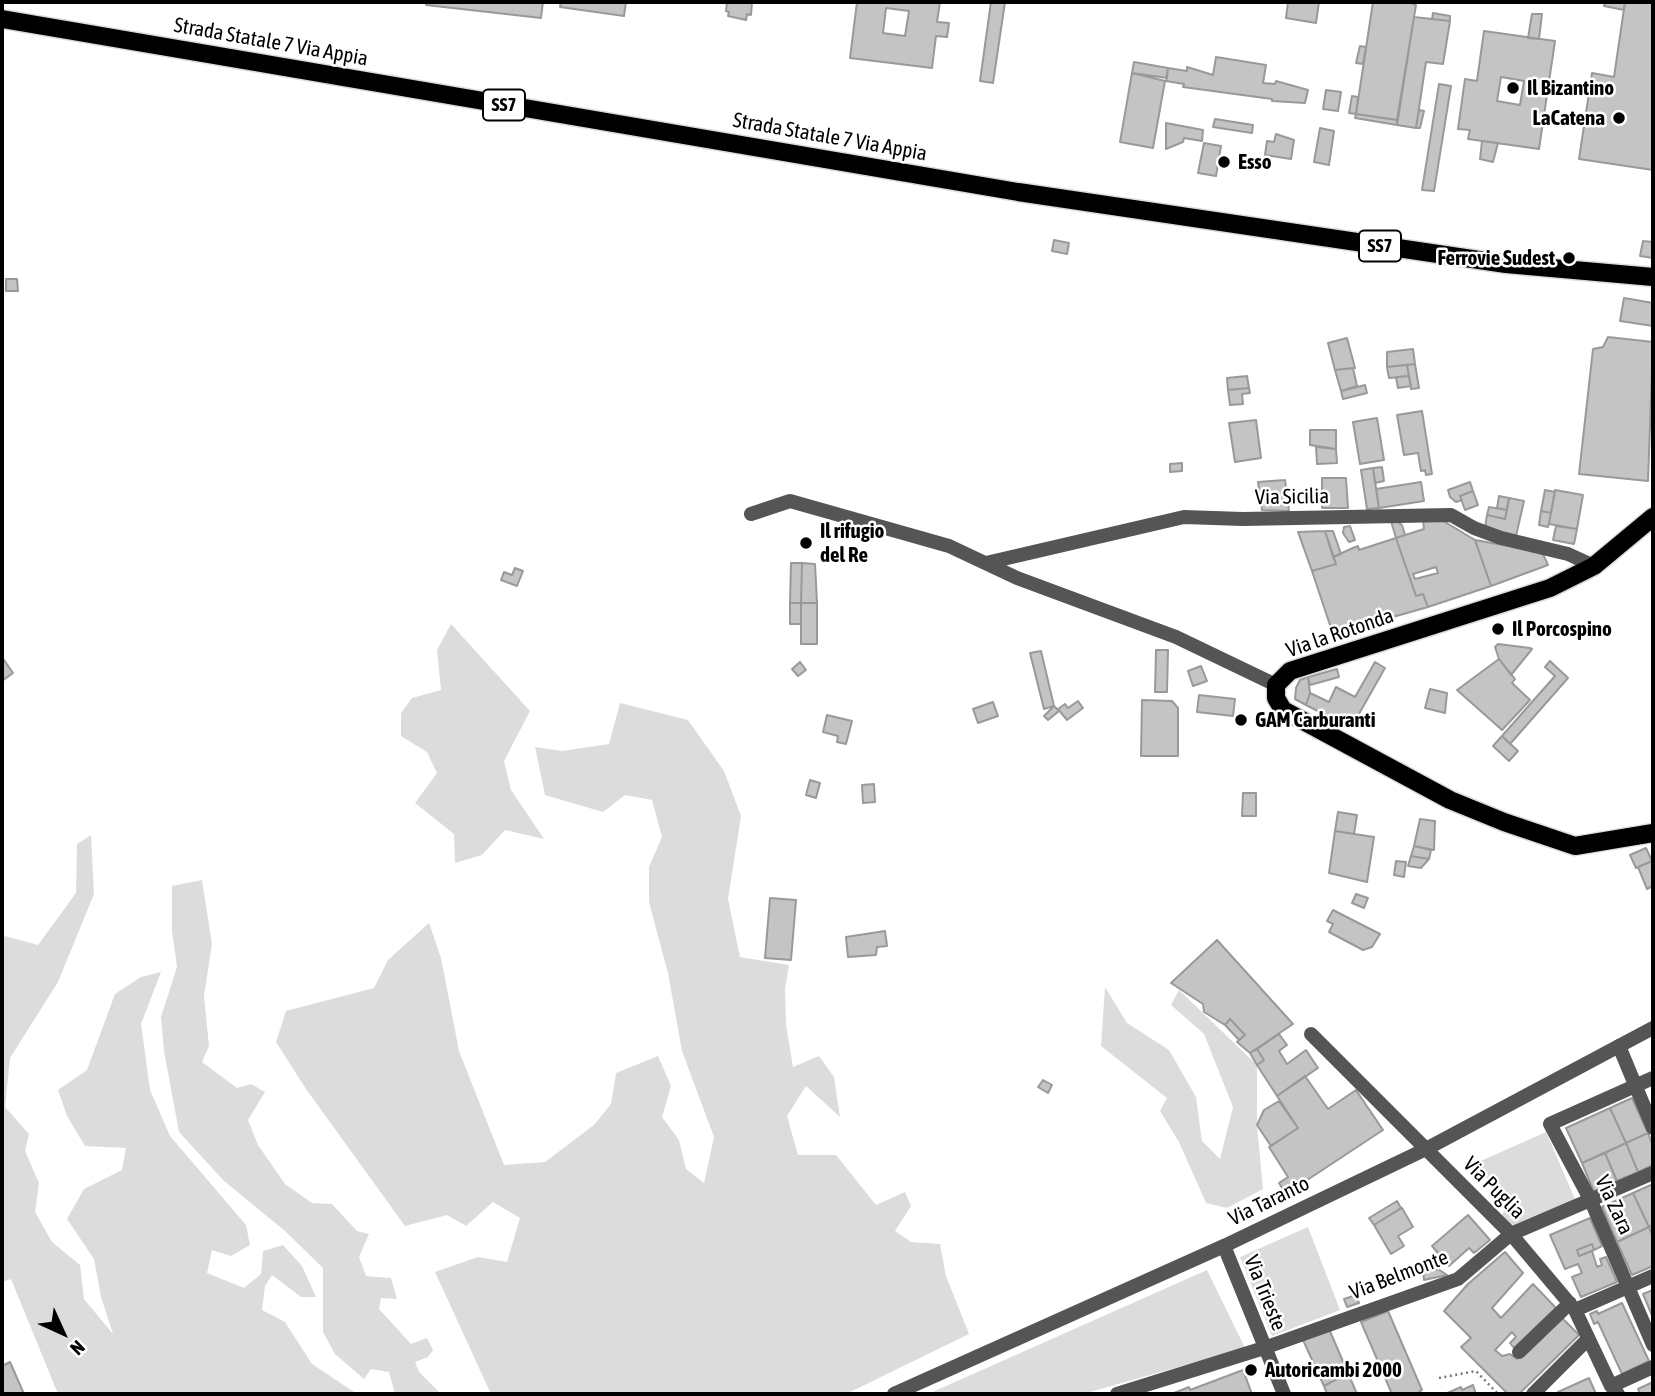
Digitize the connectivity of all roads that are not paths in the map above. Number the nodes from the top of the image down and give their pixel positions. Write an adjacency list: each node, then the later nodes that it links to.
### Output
1 (2, 19): 2 (main road, Strada Statale 7 Via Appia / SS7)
2 (1653, 278)
3 (751, 514): 5 (street)
4 (1653, 517): 6 (main road, Via la Rotonda)
5 (986, 563): 6 (street, Via Sicilia); 7 (street)
6 (1594, 566): 7 (main road, Via la Rotonda)
7 (1276, 685): 8 (main road, Via la Rotonda)
8 (1653, 833)
9 (1653, 1028): 11 (street, Via Taranto)
10 (1311, 1034): 15 (street, Via Puglia)
11 (1619, 1046): 13 (street); 15 (street, Via Taranto)
12 (1653, 1078): 13 (street)
13 (1634, 1087): 14 (street); 17 (street, Via Zara)
14 (1653, 1128)
15 (1426, 1149): 18 (street, Via Puglia); 19 (street, Via Taranto)
16 (1653, 1173): 17 (street, Via Belmonte)
17 (1591, 1201): 18 (street, Via Belmonte); 21 (street, Via Zara)
18 (1511, 1234): 22 (street, Via Puglia); 25 (street, Via Belmonte)
19 (1224, 1246): 25 (street, Via Trieste); 30 (street, Via Taranto)
20 (1653, 1276): 21 (street)
21 (1628, 1287): 22 (street); 24 (street, Via Zara)
22 (1573, 1307): 23 (street, Via Puglia); 26 (street)
23 (1588, 1339): 28 (street, Via Puglia); 32 (street)
24 (1653, 1345)
25 (1264, 1348): 29 (street, Via Trieste); 31 (street, Via Belmonte)
26 (1520, 1352)
27 (1653, 1367): 28 (street)
28 (1614, 1390)
29 (1280, 1393)
30 (894, 1394)
31 (1116, 1394)
32 (1533, 1394)

